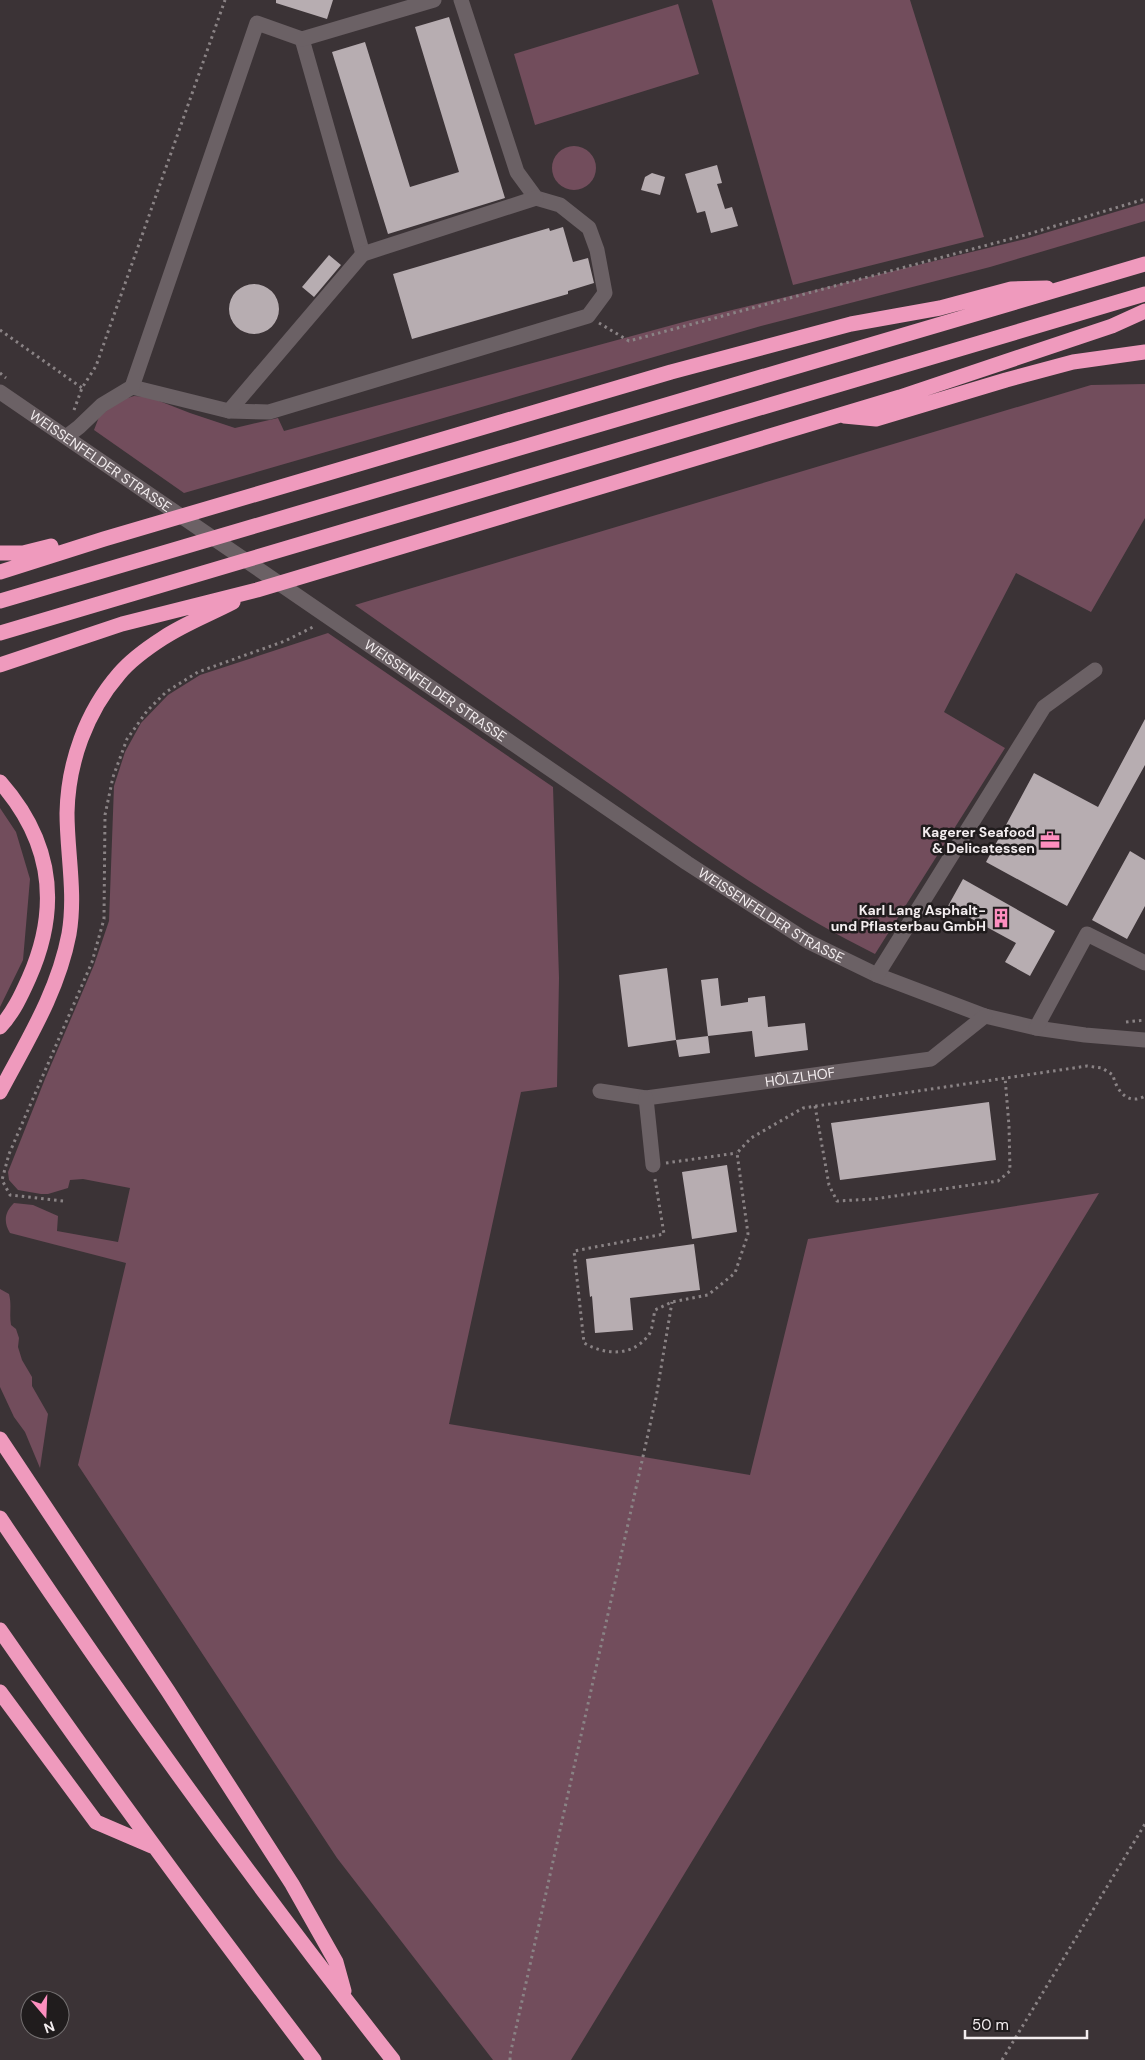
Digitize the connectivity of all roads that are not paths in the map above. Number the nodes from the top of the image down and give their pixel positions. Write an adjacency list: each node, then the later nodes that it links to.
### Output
1 (434, 0): 3 (street)
2 (461, 0): 4 (street)
3 (302, 39): 5 (street); 11 (street)
4 (536, 198): 5 (street); 13 (street)
5 (363, 254): 13 (street)
6 (1145, 264): 7 (highway)
7 (1068, 288): 16 (highway); 20 (highway)
8 (1145, 294): 21 (highway)
9 (1145, 311): 14 (highway)
10 (1145, 352): 14 (highway)
11 (132, 387): 13 (street); 15 (street)
12 (0, 392): 15 (street, WEISSENFELDER STRASSE)
13 (229, 412)
14 (832, 416): 19 (highway)
15 (66, 437): 26 (street, WEISSENFELDER STRASSE)
16 (104, 539): 17 (highway); 18 (highway)
17 (0, 553)
18 (0, 572)
19 (257, 590): 22 (highway); 32 (highway)
20 (0, 601)
21 (0, 632)
22 (0, 666)
23 (1095, 670): 26 (street)
24 (0, 782): 28 (highway)
25 (1145, 962): 29 (street)
26 (877, 975): 27 (street, WEISSENFELDER STRASSE)
27 (985, 1016): 29 (street, WEISSENFELDER STRASSE); 33 (street, HÖLZLHOF)
28 (0, 1027)
29 (1036, 1028): 30 (street, WEISSENFELDER STRASSE)
30 (1143, 1042)
31 (600, 1091): 33 (street, HÖLZLHOF)
32 (0, 1092)
33 (646, 1098): 34 (street)
34 (653, 1165)
35 (0, 1439): 40 (highway)
36 (0, 1518): 40 (highway)
37 (0, 1630): 39 (highway)
38 (0, 1692): 39 (highway)
39 (153, 1847): 41 (highway)
40 (346, 2000): 42 (highway)
41 (314, 2060)
42 (393, 2060)

